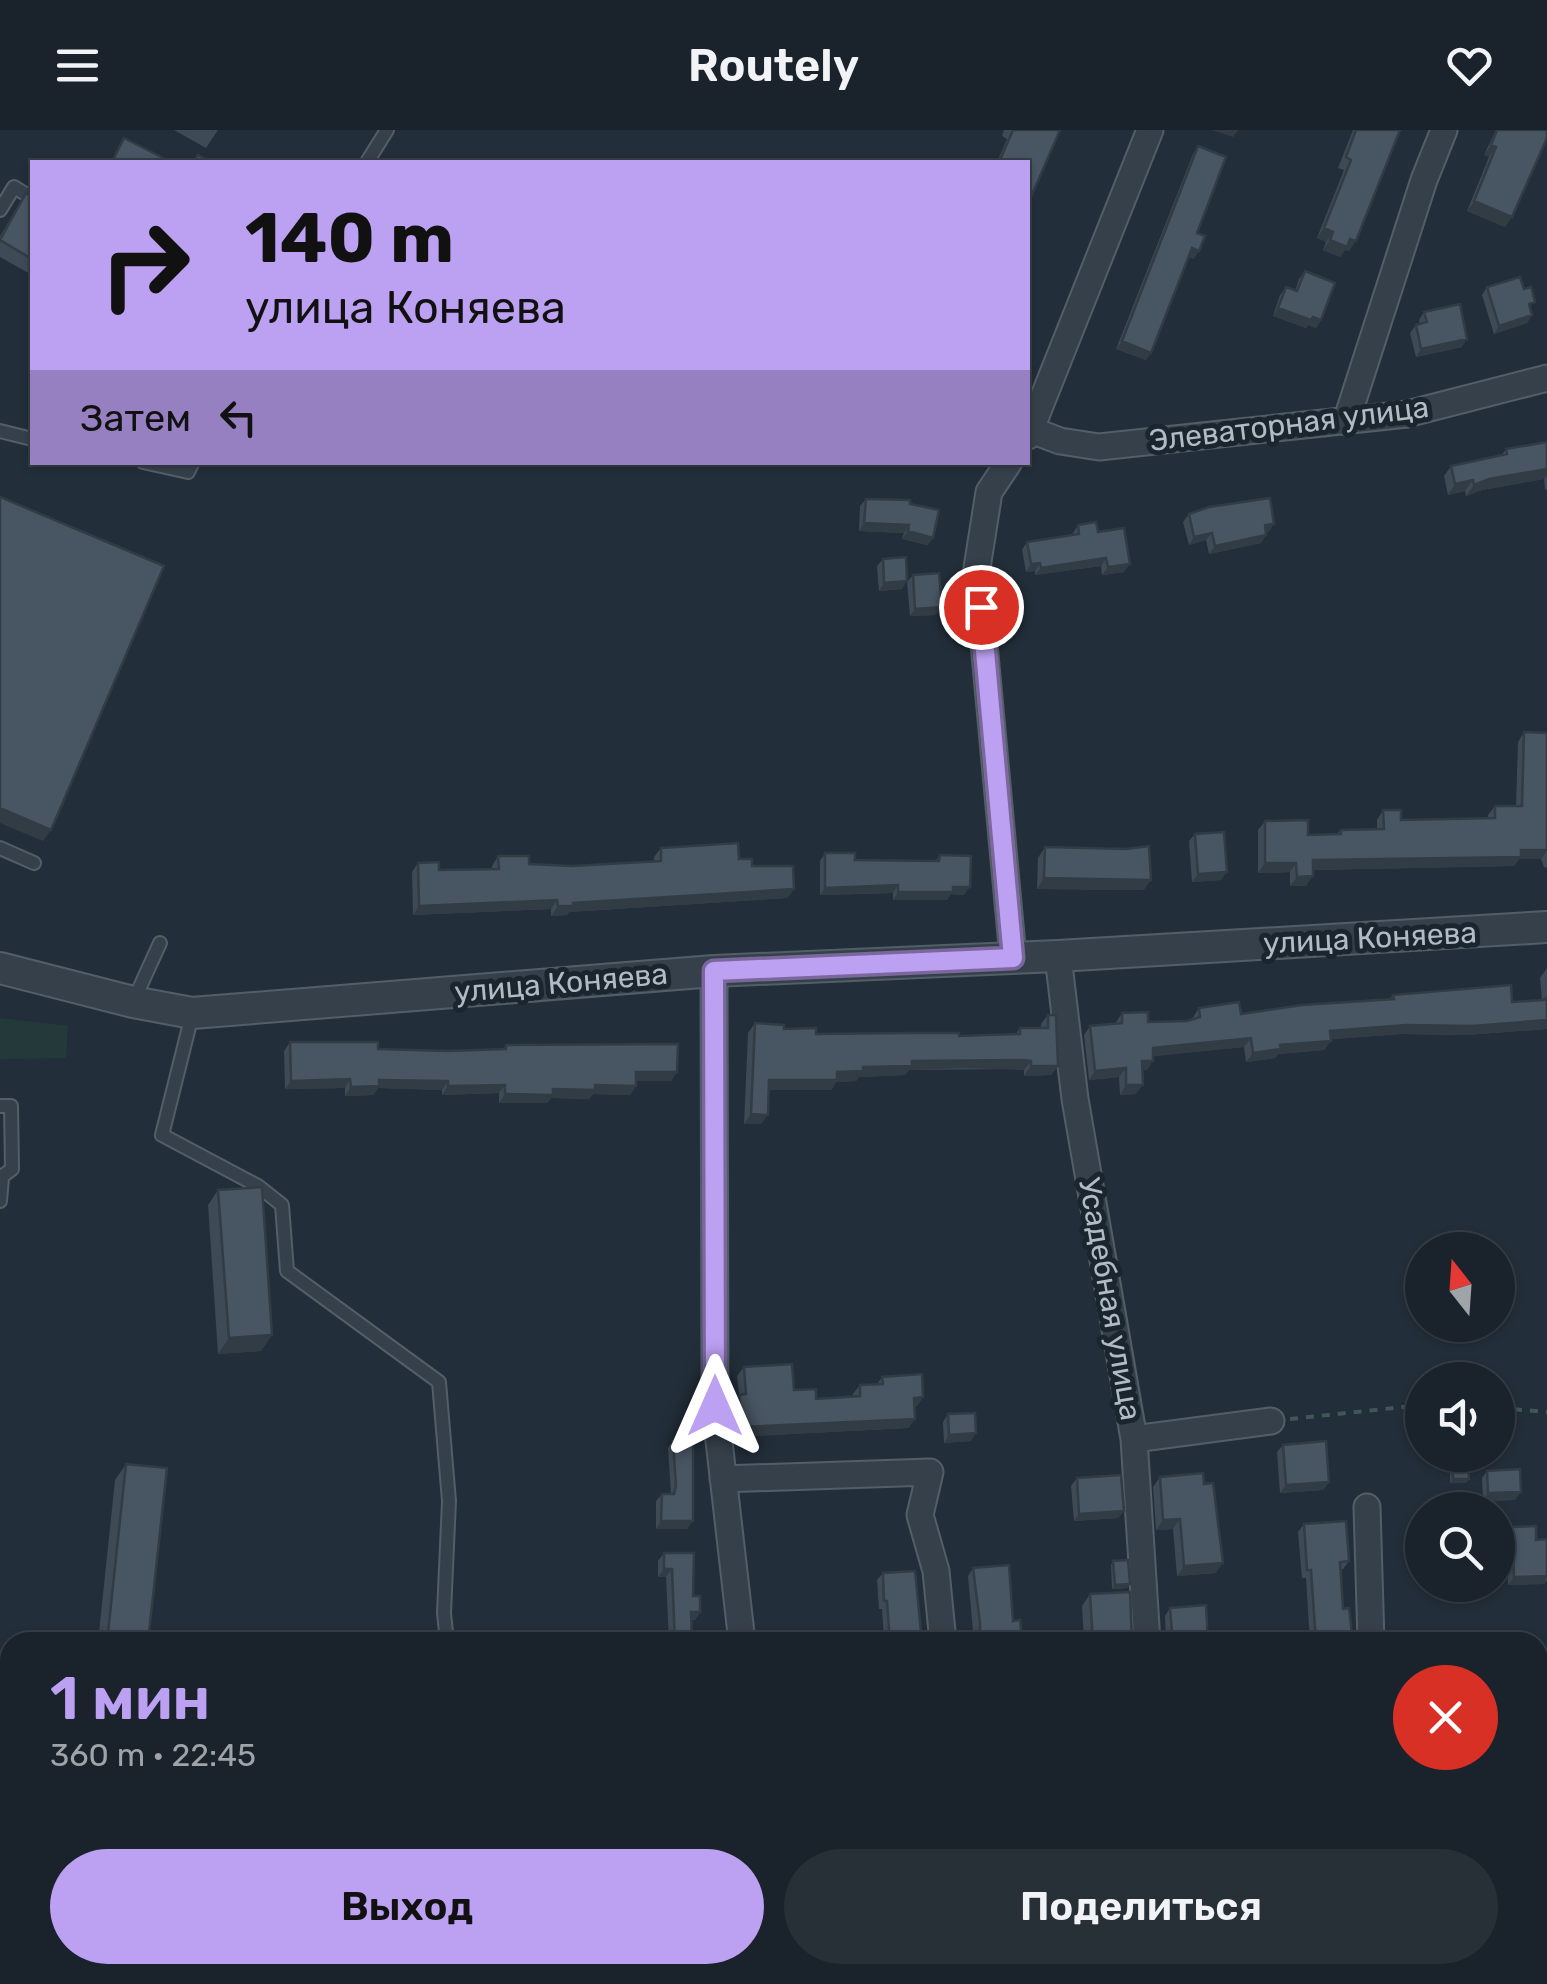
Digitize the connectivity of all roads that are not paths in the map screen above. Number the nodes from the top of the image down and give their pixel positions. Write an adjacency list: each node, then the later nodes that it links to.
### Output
1 (387, 130): 4 (lane)
2 (1150, 130): 9 (street, Элеваторная улица)
3 (1444, 130): 8 (street)
4 (368, 160)
5 (30, 197): 6 (lane)
6 (0, 210)
7 (1547, 378): 8 (street, Элеваторная улица)
8 (1346, 422): 11 (street, Элеваторная улица)
9 (1030, 430)
10 (0, 432): 12 (lane)
11 (1030, 433)
12 (30, 438)
13 (156, 465): 14 (lane)
14 (192, 465)
15 (1007, 465): 21 (street)
16 (0, 848): 17 (lane)
17 (34, 862)
18 (1547, 928): 20 (street, улица Коняева)
19 (160, 943): 24 (lane)
20 (1058, 956): 21 (street, улица Коняева); 30 (street, Усадебная улица)
21 (1013, 958): 23 (street, улица Коняева)
22 (0, 968): 24 (street, улица Коняева)
23 (714, 971): 25 (street, улица Коняева); 31 (street)
24 (133, 1002): 25 (street, улица Коняева)
25 (192, 1013): 33 (lane)
26 (0, 1106): 27 (lane)
27 (1, 1178): 28 (lane)
28 (0, 1202)
29 (1270, 1422): 30 (street)
30 (1134, 1439): 36 (street, Усадебная улица)
31 (724, 1479): 34 (street); 35 (street)
32 (1367, 1506): 37 (street)
33 (446, 1632)
34 (741, 1632)
35 (942, 1632)
36 (1147, 1632)
37 (1371, 1632)

